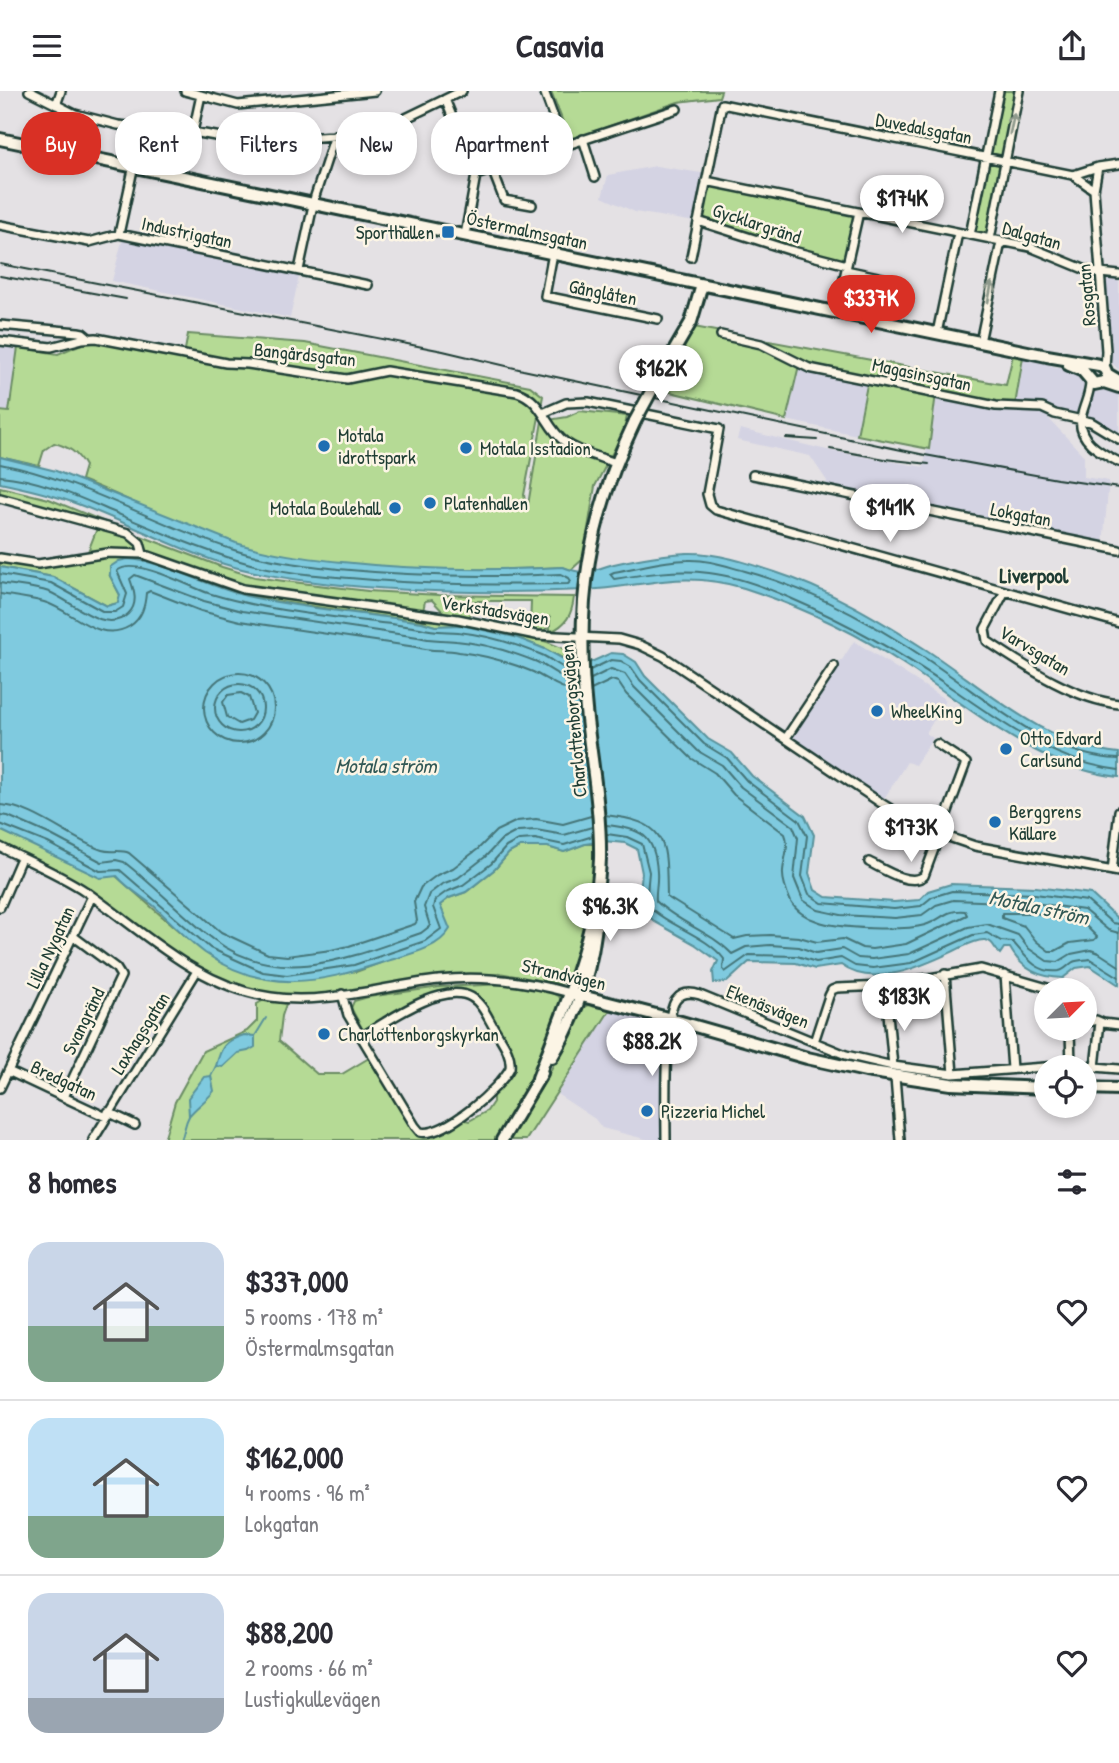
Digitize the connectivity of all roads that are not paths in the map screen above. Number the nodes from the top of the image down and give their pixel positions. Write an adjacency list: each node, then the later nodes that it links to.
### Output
1 (29, 91): 11 (street)
2 (61, 91): 11 (street)
3 (185, 91): 9 (street)
4 (375, 91): 9 (street)
5 (544, 91): 15 (street)
6 (999, 91): 22 (street)
7 (1019, 91): 24 (street, one-way to 7)
8 (458, 92): 10 (street)
9 (201, 95): 13 (street)
10 (445, 99): 14 (street); 18 (street)
11 (56, 105): 16 (street)
12 (677, 109): 20 (street)
13 (197, 112)
14 (450, 112)
15 (552, 112)
16 (115, 124)
17 (202, 134): 18 (street)
18 (335, 135): 35 (street)
19 (0, 139): 23 (main road, Östermalmsgatan)
20 (583, 139): 21 (street); 32 (street)
21 (573, 142)
22 (986, 157): 24 (street, Duvedalsgatan); 33 (street, Duvedalsgatan); 43 (street)
23 (115, 161)
24 (1005, 161): 31 (street, Duvedalsgatan); 44 (street)
25 (1119, 164): 26 (street, Duvedalsgatan)
26 (1098, 167): 31 (street, Duvedalsgatan); 34 (street, Rosgatan)
27 (132, 175): 41 (street)
28 (183, 175): 35 (main road, Östermalmsgatan)
29 (475, 175): 42 (street)
30 (494, 175): 36 (street)
31 (1073, 175): 34 (street)
32 (595, 177)
33 (706, 181): 37 (street, Dalgatan); 38 (street)
34 (1094, 190): 50 (street, Rosgatan)
35 (314, 202): 42 (main road, Östermalmsgatan); 48 (street)
36 (532, 205)
37 (859, 212): 40 (street, Dalgatan); 49 (street)
38 (698, 221): 47 (street); 49 (street, Gycklargränd)
39 (0, 225): 41 (street, Industrigatan)
40 (958, 233): 43 (street, Dalgatan); 57 (street)
41 (119, 234): 48 (street, Industrigatan)
42 (465, 235): 46 (main road, Östermalmsgatan)
43 (970, 235): 44 (street, Dalgatan)
44 (990, 239): 45 (street, Dalgatan)
45 (1000, 241): 50 (street, Dalgatan); 61 (street, one-way to 45)
46 (553, 253): 54 (main road, Östermalmsgatan); 55 (street, Gånglåten)
47 (691, 257)
48 (299, 270): 53 (street, Industrigatan)
49 (846, 271): 52 (street, Gycklargränd)
50 (1100, 274): 51 (street, Dalgatan); 62 (street, Rosgatan)
51 (1119, 275)
52 (883, 278)
53 (368, 285)
54 (702, 285): 57 (main road, Östermalmsgatan); 69 (main road, Charlottenborgsvägen, bridge)
55 (658, 319)
56 (0, 325): 59 (street, Bangårdsgatan)
57 (937, 333): 61 (main road, Östermalmsgatan)
58 (721, 335): 66 (street, Magasinsgatan)
59 (89, 338): 60 (street, Bangårdsgatan); 65 (street, Bangårdsgatan)
60 (0, 341)
61 (980, 342): 62 (main road, Östermalmsgatan)
62 (1098, 375): 63 (main road, Östermalmsgatan); 64 (main road, Östermalmsgatan); 66 (street, Rosgatan)
63 (1119, 381)
64 (1119, 387)
65 (543, 412): 69 (street, Bangårdsgatan); 75 (street)
66 (1080, 419): 67 (street, Magasinsgatan); 68 (street)
67 (1119, 439)
68 (1119, 462)
69 (617, 463): 77 (main road, Charlottenborgsvägen)
70 (753, 475): 72 (street, Lokgatan)
71 (0, 498): 73 (street)
72 (1119, 550)
73 (143, 554): 74 (street, Verkstadsvägen); 77 (street, Verkstadsvägen)
74 (0, 558)
75 (1005, 591): 76 (street); 79 (street, Varvsgatan)
76 (1119, 623)
77 (582, 637): 80 (street, Verkstadsvägen); 96 (main road, Charlottenborgsvägen)
78 (834, 666): 80 (street)
79 (1119, 704)
80 (786, 739): 83 (street, Verkstadsvägen)
81 (937, 744): 83 (street)
82 (1119, 811): 87 (street)
83 (938, 835): 86 (street); 87 (street, Verkstadsvägen)
84 (0, 848): 85 (street, Strandvägen)
85 (21, 858): 88 (street, Strandvägen); 89 (street)
86 (869, 862)
87 (1115, 871)
88 (92, 896): 90 (street, Lilla Nygatan); 91 (street, Strandvägen)
89 (0, 907)
90 (73, 936): 109 (street, Lilla Nygatan); 116 (street, Svangränd)
91 (197, 971): 95 (street, Strandvägen); 117 (street, Laxhagsgatan)
92 (945, 974): 93 (street); 103 (street); 111 (street)
93 (1005, 975): 94 (street); 107 (street)
94 (1034, 984)
95 (342, 994): 96 (street, Strandvägen); 102 (street)
96 (575, 994): 98 (main road, Strandvägen); 120 (main road, Charlottenborgsvägen)
97 (887, 1003): 110 (street)
98 (670, 1018): 103 (street, Ekenäsvägen); 110 (main road, Strandvägen); 121 (street)
99 (1097, 1021): 100 (street)
100 (1100, 1022): 101 (street); 104 (street)
101 (1119, 1025)
102 (361, 1037): 102 (street)
103 (814, 1042): 110 (street, Ekenäsvägen)
104 (1096, 1055)
105 (1097, 1067): 108 (street, Ekenäsvägen)
106 (1034, 1068): 107 (street, Ekenäsvägen)
107 (1012, 1069): 111 (street, Ekenäsvägen)
108 (1119, 1069)
109 (8, 1071): 112 (street, Lilla Nygatan); 116 (street, Bredgatan)
110 (894, 1071): 111 (street, Ekenäsvägen); 113 (main road, Strandvägen); 122 (street)
111 (953, 1074)
112 (0, 1088)
113 (1034, 1088)
114 (1097, 1088): 115 (main road)
115 (1119, 1089)
116 (64, 1097): 117 (street, Bredgatan)
117 (107, 1115): 118 (street); 119 (street, Laxhagsgatan)
118 (135, 1125)
119 (93, 1140)
120 (502, 1140)
121 (666, 1140)
122 (900, 1140)

